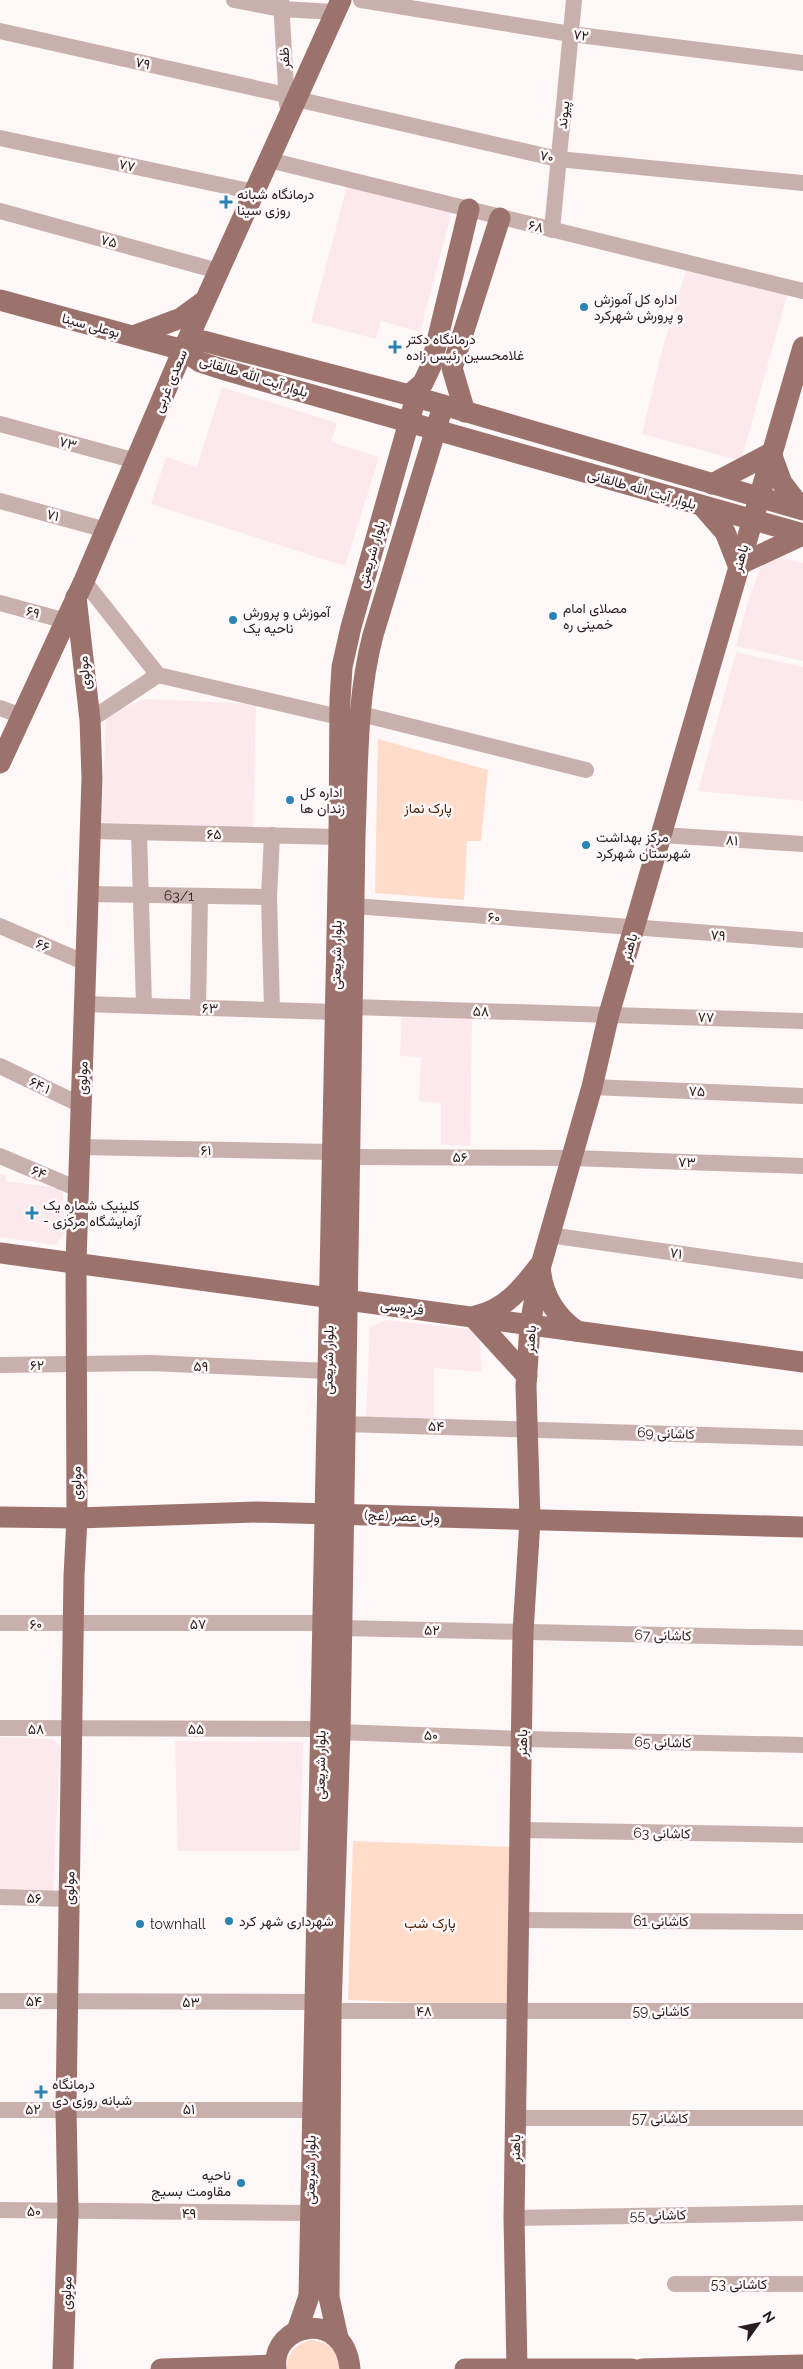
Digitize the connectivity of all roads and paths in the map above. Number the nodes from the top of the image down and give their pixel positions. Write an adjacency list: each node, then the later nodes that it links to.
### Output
1 (234, 0): 4 (street)
2 (361, 0): 7 (street, ۷۲)
3 (574, 0): 7 (street, پیوند)
4 (281, 4): 5 (street); 9 (street, ظفر)
5 (338, 6): 9 (main road, سعدی غربی)
6 (0, 31): 9 (street, ۷۹)
7 (571, 34): 8 (street, ۷۲); 11 (street, پیوند)
8 (803, 63)
9 (290, 103): 11 (street, ۷۰); 12 (main road, سعدی غربی)
10 (0, 138): 14 (street, ۷۷)
11 (558, 159): 13 (street, ۷۰); 18 (street, پیوند)
12 (269, 160): 14 (main road, سعدی غربی); 15 (street, ۶۸)
13 (803, 183)
14 (254, 192): 21 (main road, سعدی غربی)
15 (469, 209): 17 (street, ۶۸); 19 (main road, بلوار شریعتی)
16 (0, 211): 21 (street, ۷۵)
17 (500, 218): 18 (street, ۶۸); 20 (main road)
18 (552, 230): 22 (street, ۶۸)
19 (460, 244): 20 (main road); 29 (main road, بلوار شریعتی)
20 (489, 251): 30 (main road)
21 (218, 271): 24 (main road, سعدی غربی)
22 (803, 291)
23 (0, 300): 25 (main road, بوعلی سینا)
24 (205, 300): 25 (main road); 27 (main road, سعدی غربی); 28 (main road)
25 (133, 336): 27 (main road, بوعلی سینا)
26 (803, 346): 39 (main road, باهنر)
27 (183, 350): 28 (main road, بلوار آیت الله طالقانی); 31 (main road, بلوار آیت الله طالقانی); 32 (main road, سعدی غربی)
28 (234, 350): 33 (main road, بلوار آیت الله طالقانی)
29 (431, 366): 30 (main road); 33 (main road, بلوار شریعتی)
30 (452, 368): 35 (main road)
31 (228, 371): 32 (main road); 36 (main road, بلوار آیت الله طالقانی)
32 (168, 385): 40 (main road, سعدی غربی)
33 (412, 396): 34 (main road, بلوار آیت الله طالقانی); 36 (main road, بلوار شریعتی)
34 (443, 406): 35 (main road, بلوار آیت الله طالقانی); 38 (main road, بلوار شریعتی)
35 (465, 412): 41 (main road, بلوار آیت الله طالقانی)
36 (409, 422): 38 (main road, بلوار آیت الله طالقانی); 57 (main road, بلوار شریعتی)
37 (0, 424): 40 (street, ۷۳)
38 (435, 429): 44 (main road, بلوار آیت الله طالقانی); 55 (main road, بلوار شریعتی)
39 (771, 453): 41 (main road); 42 (main road, باهنر); 45 (main road)
40 (136, 462): 47 (main road, سعدی غربی)
41 (712, 484): 42 (main road, بلوار آیت الله طالقانی)
42 (758, 497): 45 (main road, بلوار آیت الله طالقانی); 46 (main road, باهنر)
43 (0, 500): 47 (street, ۷۱)
44 (702, 506): 46 (main road, بلوار آیت الله طالقانی); 49 (main road)
45 (802, 509)
46 (751, 520): 48 (main road, بلوار آیت الله طالقانی); 49 (main road, باهنر)
47 (106, 530): 50 (main road, سعدی غربی)
48 (803, 535): 49 (main road)
49 (738, 565): 64 (main road, باهنر)
50 (80, 589): 52 (main road, سعدی غربی); 53 (street); 58 (main road, مولوی)
51 (0, 604): 52 (street, ۶۹)
52 (66, 620): 56 (main road, سعدی غربی)
53 (158, 674): 57 (street); 58 (street)
54 (0, 708): 56 (street)
55 (360, 714): 57 (main road); 60 (street); 71 (main road, بلوار شریعتی)
56 (22, 716): 59 (main road, سعدی غربی)
57 (340, 717): 65 (main road, بلوار شریعتی)
58 (90, 720): 61 (main road, مولوی)
59 (0, 763)
60 (586, 770)
61 (90, 831): 62 (street, ۶۵); 67 (main road, مولوی)
62 (139, 832): 63 (street, ۶۵); 68 (street)
63 (272, 835): 65 (street, ۶۵); 70 (street)
64 (662, 835): 66 (street, ۸۱); 73 (main road, باهنر)
65 (339, 837): 79 (main road, بلوار شریعتی)
66 (803, 844)
67 (88, 894): 68 (street, 63/1); 75 (main road, مولوی)
68 (141, 895): 69 (street, 63/1); 77 (street)
69 (200, 896): 70 (street, 63/1); 78 (street)
70 (270, 896): 80 (street)
71 (354, 906): 73 (street, ۶۰); 79 (main road, بلوار شریعتی)
72 (0, 926): 75 (street, ۶۶)
73 (634, 929): 74 (street, ۷۹); 81 (main road, باهنر)
74 (803, 940)
75 (86, 963): 76 (main road, مولوی)
76 (84, 1004): 77 (street, ۶۳); 86 (main road, مولوی)
77 (144, 1006): 78 (street, ۶۳)
78 (198, 1008): 80 (street, ۶۳)
79 (344, 1009): 80 (street, ۶۳); 81 (street, ۵۸); 88 (main road, بلوار شریعتی)
80 (272, 1010)
81 (609, 1014): 82 (street, ۷۷); 84 (main road, باهنر)
82 (803, 1021)
83 (0, 1066): 86 (street, ۶۴.۱)
84 (592, 1087): 85 (street, ۷۵); 90 (main road, باهنر)
85 (803, 1096)
86 (81, 1105): 87 (main road, مولوی)
87 (80, 1147): 88 (street, ۶۱); 92 (main road, مولوی)
88 (341, 1155): 90 (street, ۵۶); 95 (main road, بلوار شریعتی); 99 (main road, بلوار شریعتی)
89 (0, 1156): 92 (street, ۶۴)
90 (572, 1158): 91 (street, ۷۳); 93 (main road, باهنر)
91 (803, 1166)
92 (78, 1189): 96 (main road, مولوی)
93 (549, 1235): 97 (main road, باهنر); 98 (street, ۷۱)
94 (0, 1253): 96 (main road, فردوسی)
95 (348, 1258): 99 (main road, بلوار شریعتی); 100 (main road)
96 (76, 1262): 99 (main road, فردوسی); 107 (main road, مولوی)
97 (541, 1264): 101 (main road); 102 (main road, باهنر); 104 (main road)
98 (803, 1271)
99 (338, 1298): 100 (main road, فردوسی); 103 (main road, بلوار شریعتی); 108 (main road, بلوار شریعتی)
100 (380, 1304): 101 (main road, فردوسی); 103 (main road)
101 (473, 1317): 102 (main road, فردوسی); 109 (main road)
102 (530, 1325): 104 (main road, فردوسی); 109 (main road, باهنر)
103 (346, 1331): 110 (main road, بلوار شریعتی)
104 (577, 1331): 105 (main road, فردوسی); 109 (main road)
105 (803, 1362)
106 (0, 1365): 107 (street, ۶۲)
107 (75, 1366): 108 (street, ۵۹); 115 (main road, مولوی)
108 (328, 1371): 113 (main road, بلوار شریعتی)
109 (527, 1376): 111 (main road, باهنر)
110 (344, 1424): 111 (street, ۵۴); 113 (main road, بلوار شریعتی)
111 (528, 1429): 112 (street, کاشانی 69); 116 (main road, باهنر)
112 (803, 1438)
113 (334, 1514): 115 (main road, ولی عصر (عج)); 116 (main road, ولی عصر (عج)); 120 (main road, بلوار شریعتی)
114 (0, 1517): 115 (main road, ولی عصر (عج))
115 (77, 1518): 119 (main road, مولوی)
116 (530, 1520): 117 (main road, ولی عصر (عج)); 121 (main road, باهنر)
117 (803, 1526)
118 (0, 1623): 119 (street, ۶۰)
119 (73, 1624): 120 (street, ۵۷); 124 (main road, مولوی)
120 (332, 1625): 121 (street, ۵۲); 125 (main road, بلوار شریعتی)
121 (523, 1632): 122 (street, کاشانی 67); 126 (main road, باهنر)
122 (803, 1638)
123 (0, 1728): 124 (street, ۵۸)
124 (72, 1729): 125 (street, ۵۵); 131 (main road, مولوی)
125 (330, 1730): 126 (street, ۵۰); 136 (main road, بلوار شریعتی)
126 (522, 1739): 127 (street, کاشانی 65); 128 (main road, باهنر)
127 (803, 1745)
128 (520, 1830): 129 (street, کاشانی 63); 132 (main road, باهنر)
129 (803, 1835)
130 (0, 1898): 131 (street, ۵۶)
131 (68, 1899): 135 (main road, مولوی)
132 (520, 1920): 133 (street, کاشانی 61); 138 (main road, باهنر)
133 (803, 1922)
134 (0, 2001): 135 (street, ۵۴)
135 (67, 2001): 136 (street, ۵۳); 139 (main road, مولوی)
136 (322, 2006): 138 (street, ۴۸); 141 (main road, بلوار شریعتی); 152 (main road, بلوار شریعتی)
137 (803, 2011): 138 (street, کاشانی 59)
138 (518, 2012): 142 (main road, باهنر)
139 (66, 2109): 140 (street, ۵۲); 141 (street, ۵۱); 145 (main road, مولوی)
140 (0, 2110)
141 (312, 2110): 146 (main road, بلوار شریعتی)
142 (516, 2118): 143 (street, کاشانی 57); 148 (main road, باهنر)
143 (803, 2118)
144 (0, 2210): 145 (street, ۵۰)
145 (68, 2212): 146 (street, ۴۹); 157 (main road, مولوی)
146 (309, 2213): 151 (main road, بلوار شریعتی)
147 (803, 2213): 148 (street, کاشانی 55)
148 (514, 2218): 155 (main road, باهنر)
149 (675, 2284): 150 (street, کاشانی 53)
150 (803, 2284)
151 (297, 2331): 152 (main road); 153 (main road)
152 (338, 2338): 159 (main road, بلوار شریعتی)
153 (276, 2367): 158 (main road)
154 (800, 2367): 156 (main road)
155 (517, 2368): 160 (main road); 161 (main road)
156 (692, 2368): 164 (main road)
157 (63, 2369)
158 (161, 2369)
159 (350, 2369)
160 (465, 2369)
161 (601, 2369): 162 (main road)
162 (632, 2369)
163 (642, 2369): 164 (main road)
164 (652, 2369)

